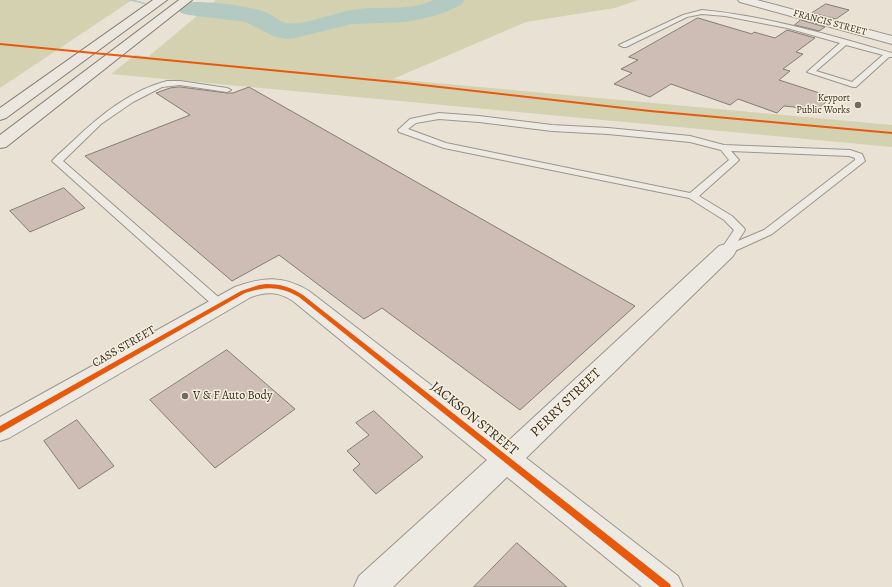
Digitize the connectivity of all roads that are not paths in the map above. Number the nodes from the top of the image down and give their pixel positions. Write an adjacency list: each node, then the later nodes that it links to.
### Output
1 (161, 0): 10 (highway)
2 (186, 0): 11 (highway)
3 (744, 0): 4 (street, FRANCIS STREET)
4 (891, 39): 7 (lane)
5 (845, 42): 6 (lane); 7 (lane); 8 (lane)
6 (622, 45)
7 (876, 51): 8 (lane)
8 (890, 55)
9 (227, 90): 16 (lane)
10 (0, 115)
11 (0, 143)
12 (724, 148): 13 (lane); 13 (lane); 14 (lane)
13 (692, 196): 14 (lane)
14 (726, 251): 18 (street, PERRY STREET)
15 (260, 286): 16 (street, CASS STREET); 18 (street, JACKSON STREET)
16 (220, 305): 17 (street, CASS STREET)
17 (0, 430)
18 (506, 460): 19 (street, PERRY STREET); 20 (street, JACKSON STREET)
19 (370, 587)
20 (667, 587)

